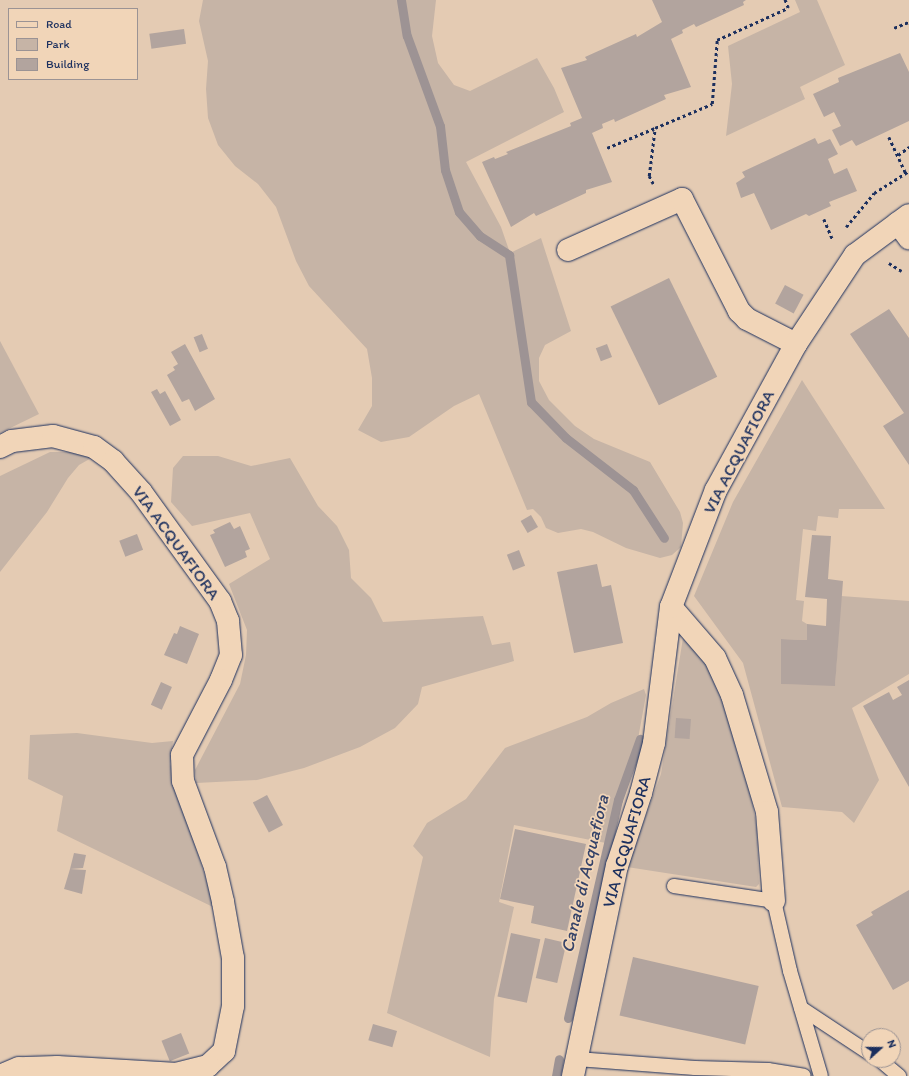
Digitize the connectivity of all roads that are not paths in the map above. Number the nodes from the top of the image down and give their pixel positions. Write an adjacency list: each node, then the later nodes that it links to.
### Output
1 (905, 225): 3 (street, VIA ACQUAFIORA)
2 (568, 250): 3 (street)
3 (796, 344): 5 (street, VIA ACQUAFIORA)
4 (0, 447): 12 (street, VIA ACQUAFIORA)
5 (671, 607): 7 (street); 10 (street, VIA ACQUAFIORA)
6 (674, 886): 7 (lane)
7 (774, 901): 8 (lane)
8 (801, 1008): 9 (lane); 14 (lane)
9 (861, 1048)
10 (575, 1067): 13 (lane)
11 (890, 1068): 15 (lane)
12 (0, 1076)
13 (804, 1076)
14 (822, 1076)
15 (899, 1076)

